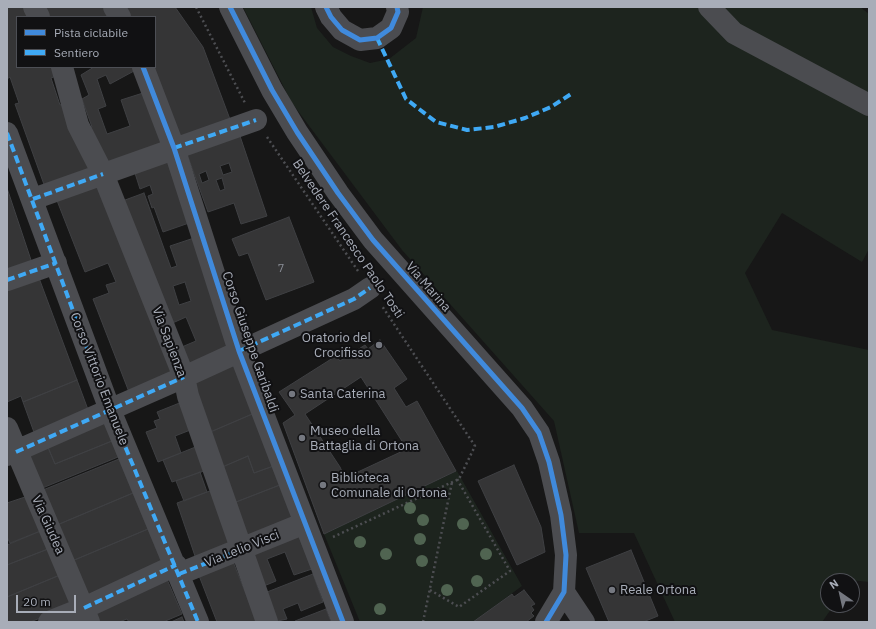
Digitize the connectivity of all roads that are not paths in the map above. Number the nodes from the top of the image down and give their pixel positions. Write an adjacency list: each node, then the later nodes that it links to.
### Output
1 (34, 7): 7 (street)
2 (114, 7): 8 (street)
3 (230, 7): 28 (street, Via Marina)
4 (326, 7): 5 (street)
5 (397, 7)
6 (709, 7): 11 (street)
7 (38, 16)
8 (119, 16)
9 (62, 68): 15 (street, Via Sapienza)
10 (143, 68): 14 (street, Corso Giuseppe Garibaldi)
11 (869, 105)
12 (256, 120): 14 (street)
13 (7, 133): 16 (street, Corso Vittorio Emanuele)
14 (174, 148): 15 (street); 20 (street, Corso Giuseppe Garibaldi)
15 (103, 174): 16 (street); 21 (street, Via Sapienza)
16 (33, 200): 17 (street, Corso Vittorio Emanuele)
17 (56, 263): 18 (street); 22 (street, Corso Vittorio Emanuele)
18 (7, 280)
19 (370, 288): 20 (street)
20 (239, 351): 21 (street); 25 (street, Corso Giuseppe Garibaldi)
21 (184, 377): 22 (street); 26 (street, Via Sapienza)
22 (110, 410): 24 (street); 27 (street, Corso Vittorio Emanuele)
23 (7, 428): 24 (street, Via Giudea)
24 (11, 453): 29 (street, Via Giudea)
25 (306, 523): 26 (street, Via Lelio Visci); 33 (street, Corso Giuseppe Garibaldi)
26 (240, 550): 27 (street, Via Lelio Visci); 32 (street, Via Sapienza)
27 (177, 570): 29 (street, Via Lelio Visci); 31 (street, Corso Vittorio Emanuele)
28 (564, 592): 34 (street); 35 (street)
29 (87, 615): 30 (street, Via Lelio Visci)
30 (49, 622)
31 (198, 622)
32 (267, 622)
33 (343, 622)
34 (546, 622)
35 (584, 622)

